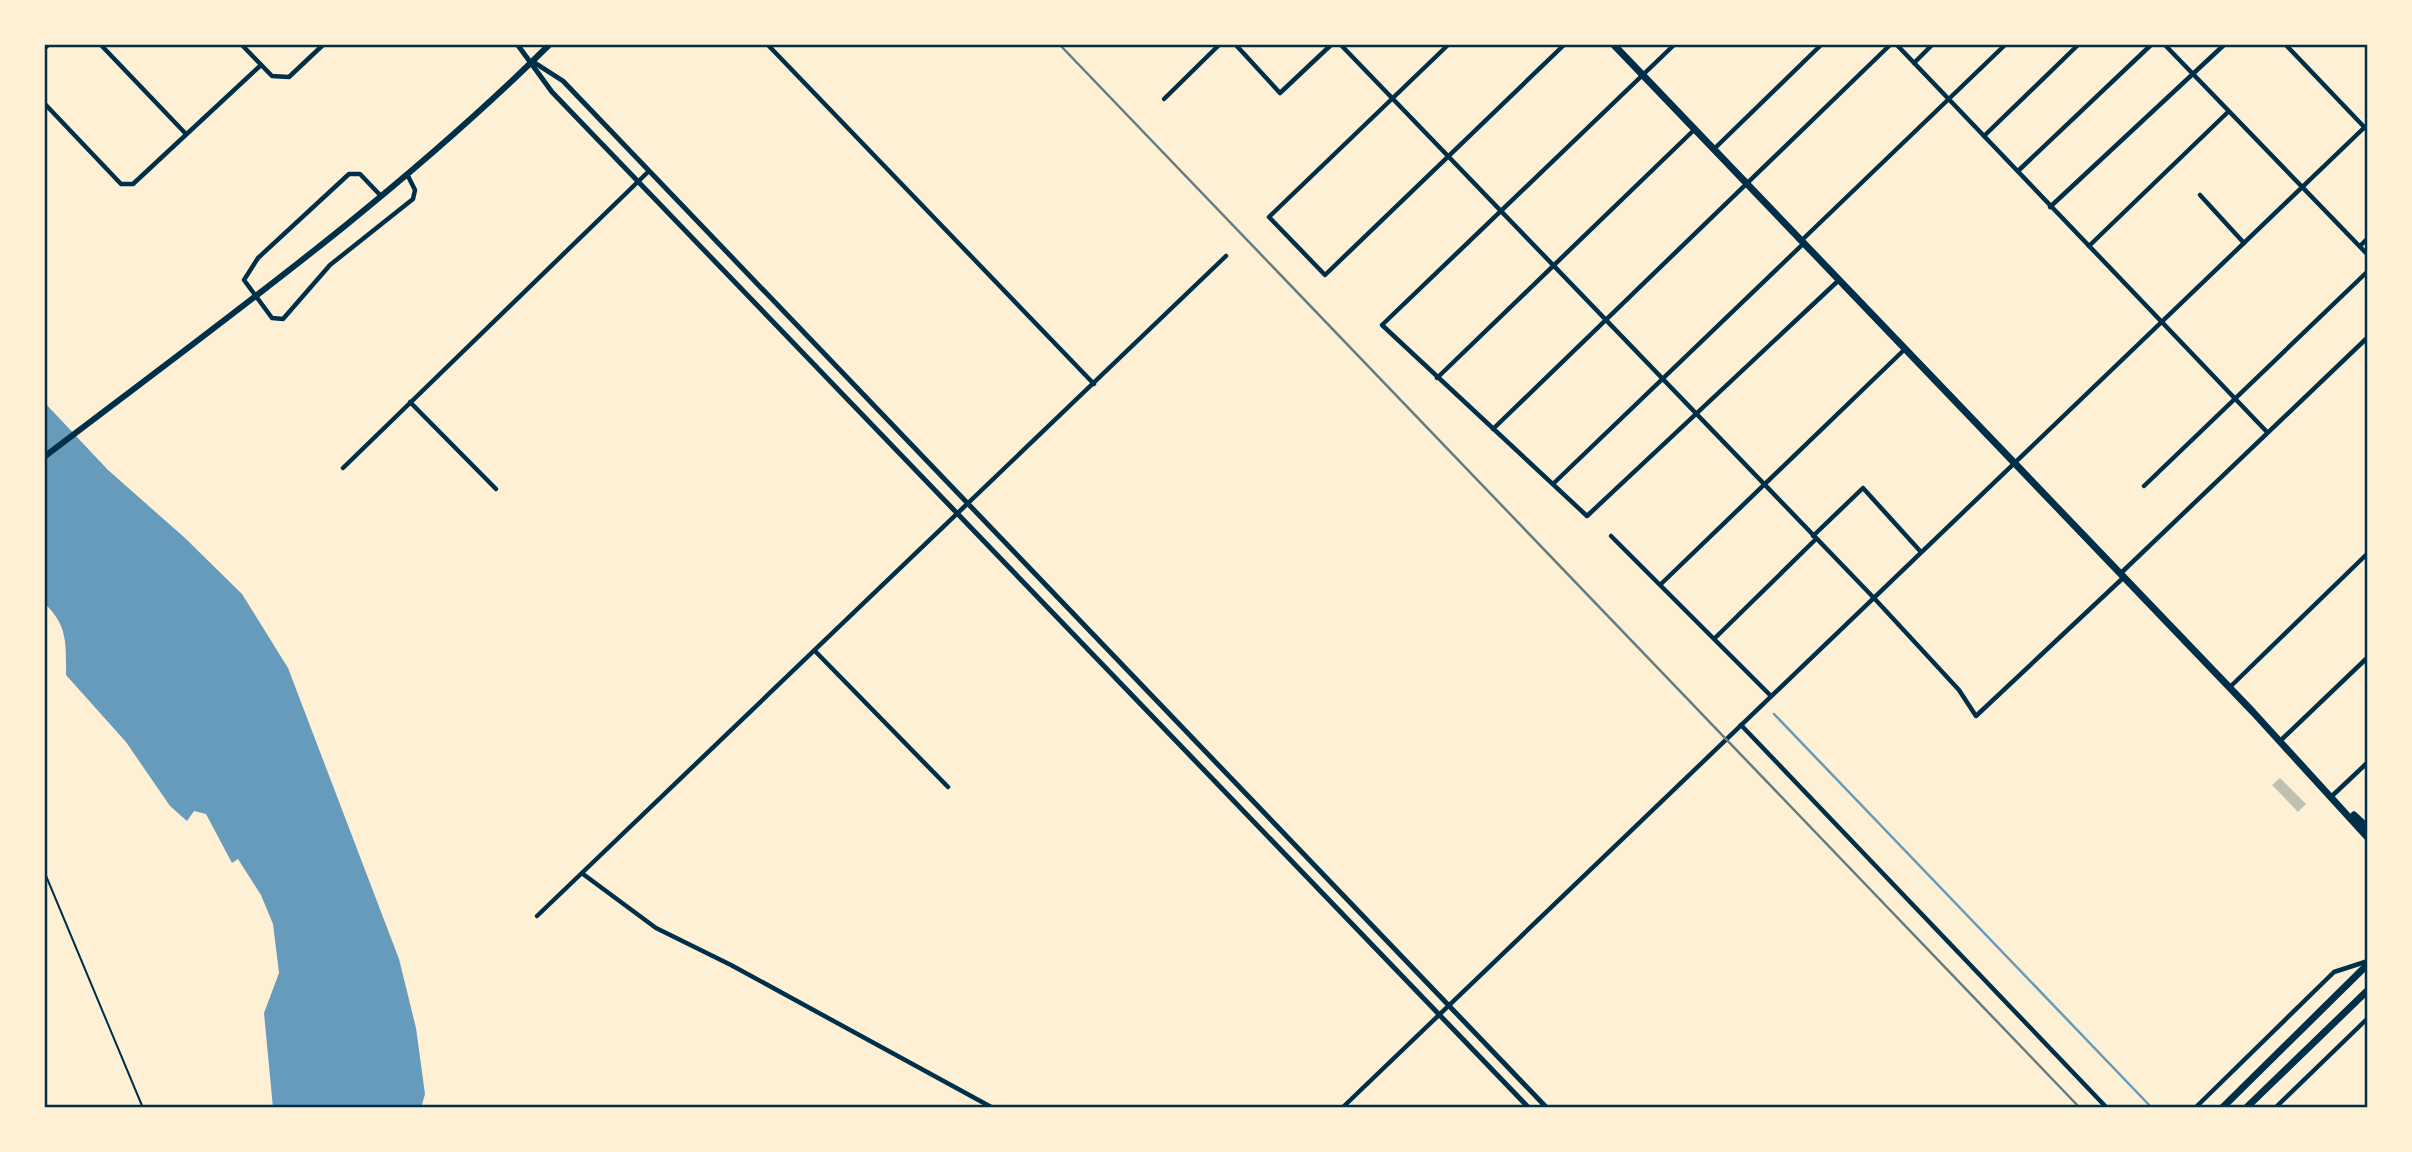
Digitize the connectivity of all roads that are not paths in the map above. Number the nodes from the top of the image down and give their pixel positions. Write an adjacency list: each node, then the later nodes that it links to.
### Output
1 (50, 44): 25 (street)
2 (100, 44): 38 (street)
3 (241, 44): 28 (street)
4 (324, 44): 28 (street)
5 (517, 44): 26 (main road)
6 (550, 44): 26 (main road)
7 (767, 44): 68 (street)
8 (1220, 44): 32 (street)
9 (1235, 44): 10 (street)
10 (1332, 44)
11 (1340, 44): 31 (street)
12 (1450, 44): 31 (street)
13 (1564, 44): 41 (street)
14 (1613, 44): 30 (highway)
15 (1675, 44): 30 (street)
16 (1822, 44): 40 (street)
17 (1894, 44): 27 (street); 46 (street)
18 (1933, 44): 27 (street)
19 (2006, 44): 33 (street)
20 (2079, 44): 39 (street)
21 (2152, 44): 43 (street)
22 (2164, 44): 29 (street)
23 (2225, 44): 29 (street)
24 (2285, 44): 36 (street)
25 (44, 49)
26 (532, 61): 42 (main road); 44 (main road); 45 (main road)
27 (1914, 62): 33 (street)
28 (261, 65): 38 (street)
29 (2193, 74): 35 (street); 50 (street)
30 (1643, 75): 37 (highway); 51 (street)
31 (1393, 98): 41 (street); 41 (street)
32 (1164, 99)
33 (1948, 100): 39 (street); 53 (street)
34 (44, 103): 38 (street)
35 (2228, 112): 47 (street); 55 (street)
36 (2367, 127): 47 (street)
37 (1695, 129): 40 (highway); 59 (street)
38 (186, 134)
39 (1984, 136): 43 (street)
40 (1713, 149): 46 (highway)
41 (1447, 155): 51 (street)
42 (649, 171): 45 (street); 81 (main road)
43 (2018, 172): 50 (street)
44 (408, 176): 49 (main road); 49 (street)
45 (639, 181): 70 (street); 82 (main road)
46 (1747, 184): 53 (highway); 62 (street)
47 (2302, 187): 54 (street); 56 (street)
48 (2200, 195): 54 (street)
49 (383, 198): 74 (main road)
50 (2050, 207): 55 (street)
51 (1501, 211): 59 (street); 66 (street)
52 (2368, 238): 56 (street)
53 (1803, 241): 61 (highway); 67 (street)
54 (2244, 243): 63 (street)
55 (2089, 246): 63 (street)
56 (2360, 246): 57 (street)
57 (2368, 255)
58 (1226, 256): 68 (street)
59 (1553, 267): 62 (street); 66 (street)
60 (2368, 271): 69 (street)
61 (1839, 279): 65 (highway); 71 (street)
62 (1606, 321): 67 (street); 72 (street)
63 (2162, 323): 69 (street); 75 (street)
64 (2368, 337): 73 (street)
65 (1905, 349): 75 (highway); 78 (street)
66 (1437, 378): 72 (street)
67 (1661, 380): 71 (street); 77 (street)
68 (1094, 384): 81 (street)
69 (2235, 399): 73 (street); 79 (street)
70 (410, 402): 76 (street); 80 (street)
71 (1695, 414): 77 (street); 78 (street)
72 (1493, 429): 77 (street)
73 (2267, 432): 87 (street)
74 (44, 457)
75 (2014, 464): 85 (street); 87 (highway)
76 (343, 468)
77 (1554, 483)
78 (1764, 486): 84 (street); 88 (street)
79 (2144, 486)
80 (496, 489)
81 (969, 504): 82 (street); 107 (main road)
82 (959, 512): 91 (street); 108 (main road)
83 (1611, 536): 88 (street)
84 (1815, 537): 85 (street); 89 (street); 90 (street)
85 (1921, 551): 89 (street)
86 (2368, 552): 93 (street)
87 (2121, 576): 89 (street); 93 (highway)
88 (1661, 584): 90 (street)
89 (1874, 598): 94 (street)
90 (1715, 638): 94 (street)
91 (815, 651): 98 (street); 103 (street)
92 (2368, 657): 96 (street)
93 (2229, 687): 96 (highway)
94 (1772, 696): 95 (street)
95 (1741, 725): 107 (street); 115 (street)
96 (2280, 741): 99 (highway)
97 (2368, 762): 99 (street)
98 (948, 787)
99 (2332, 796): 100 (highway); 101 (highway)
100 (2368, 828)
101 (2368, 838)
102 (44, 871): 110 (lane)
103 (583, 874): 104 (street); 111 (street)
104 (537, 916)
105 (2368, 962): 116 (street); 117 (highway)
106 (2368, 990): 118 (highway)
107 (1448, 1005): 108 (street); 114 (main road)
108 (1438, 1014): 112 (street); 113 (main road)
109 (2368, 1018): 119 (street)
110 (143, 1108)
111 (993, 1108)
112 (1342, 1108)
113 (1529, 1108)
114 (1547, 1108)
115 (2107, 1108)
116 (2195, 1108)
117 (2222, 1108)
118 (2246, 1108)
119 (2275, 1108)

